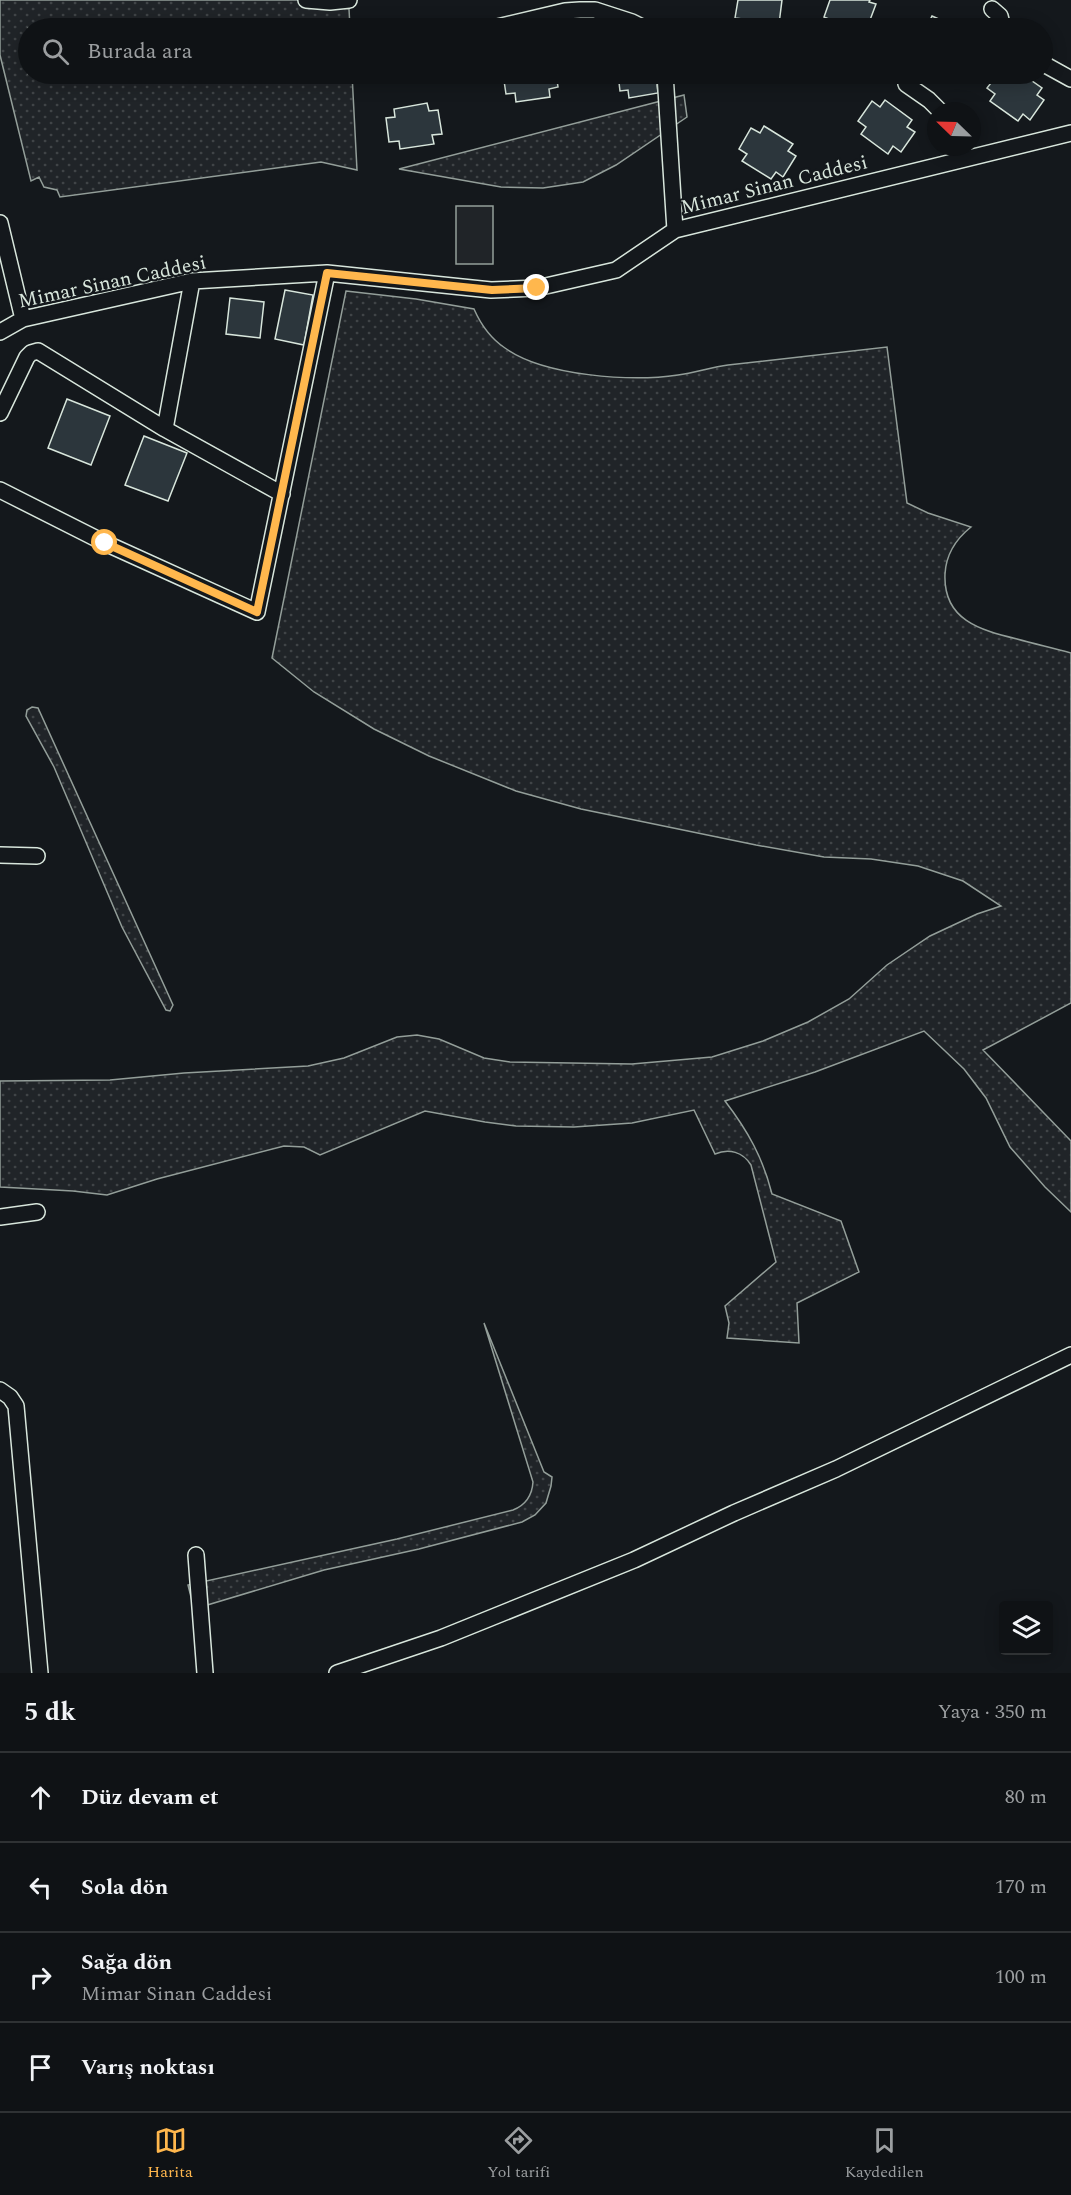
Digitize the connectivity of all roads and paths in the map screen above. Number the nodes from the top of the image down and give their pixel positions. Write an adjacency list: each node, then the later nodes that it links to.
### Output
1 (306, 0): 2 (street)
2 (349, 0)
3 (992, 9): 6 (street)
4 (535, 18): 5 (street)
5 (620, 18)
6 (1000, 18)
7 (1053, 69): 8 (street)
8 (1071, 79)
9 (666, 84): 16 (street)
10 (906, 84): 11 (street)
11 (931, 102)
12 (1071, 133): 13 (street, Mimar Sinan Caddesi)
13 (981, 150)
14 (952, 156): 16 (street, Mimar Sinan Caddesi)
15 (0, 223): 19 (street)
16 (675, 230): 17 (street, Mimar Sinan Caddesi)
17 (327, 273): 18 (street, Mimar Sinan Caddesi); 24 (street)
18 (192, 281): 19 (street, Mimar Sinan Caddesi); 22 (street)
19 (23, 319): 20 (street, Mimar Sinan Caddesi)
20 (0, 332)
21 (0, 413): 22 (street)
22 (165, 429): 24 (street)
23 (0, 490): 24 (street)
24 (282, 494)
25 (0, 855): 26 (street)
26 (37, 856)
27 (37, 1212): 28 (street)
28 (0, 1217)
29 (1071, 1355): 34 (street)
30 (0, 1390): 32 (street)
31 (196, 1555): 33 (street)
32 (40, 1673)
33 (204, 1673)
34 (337, 1673)

